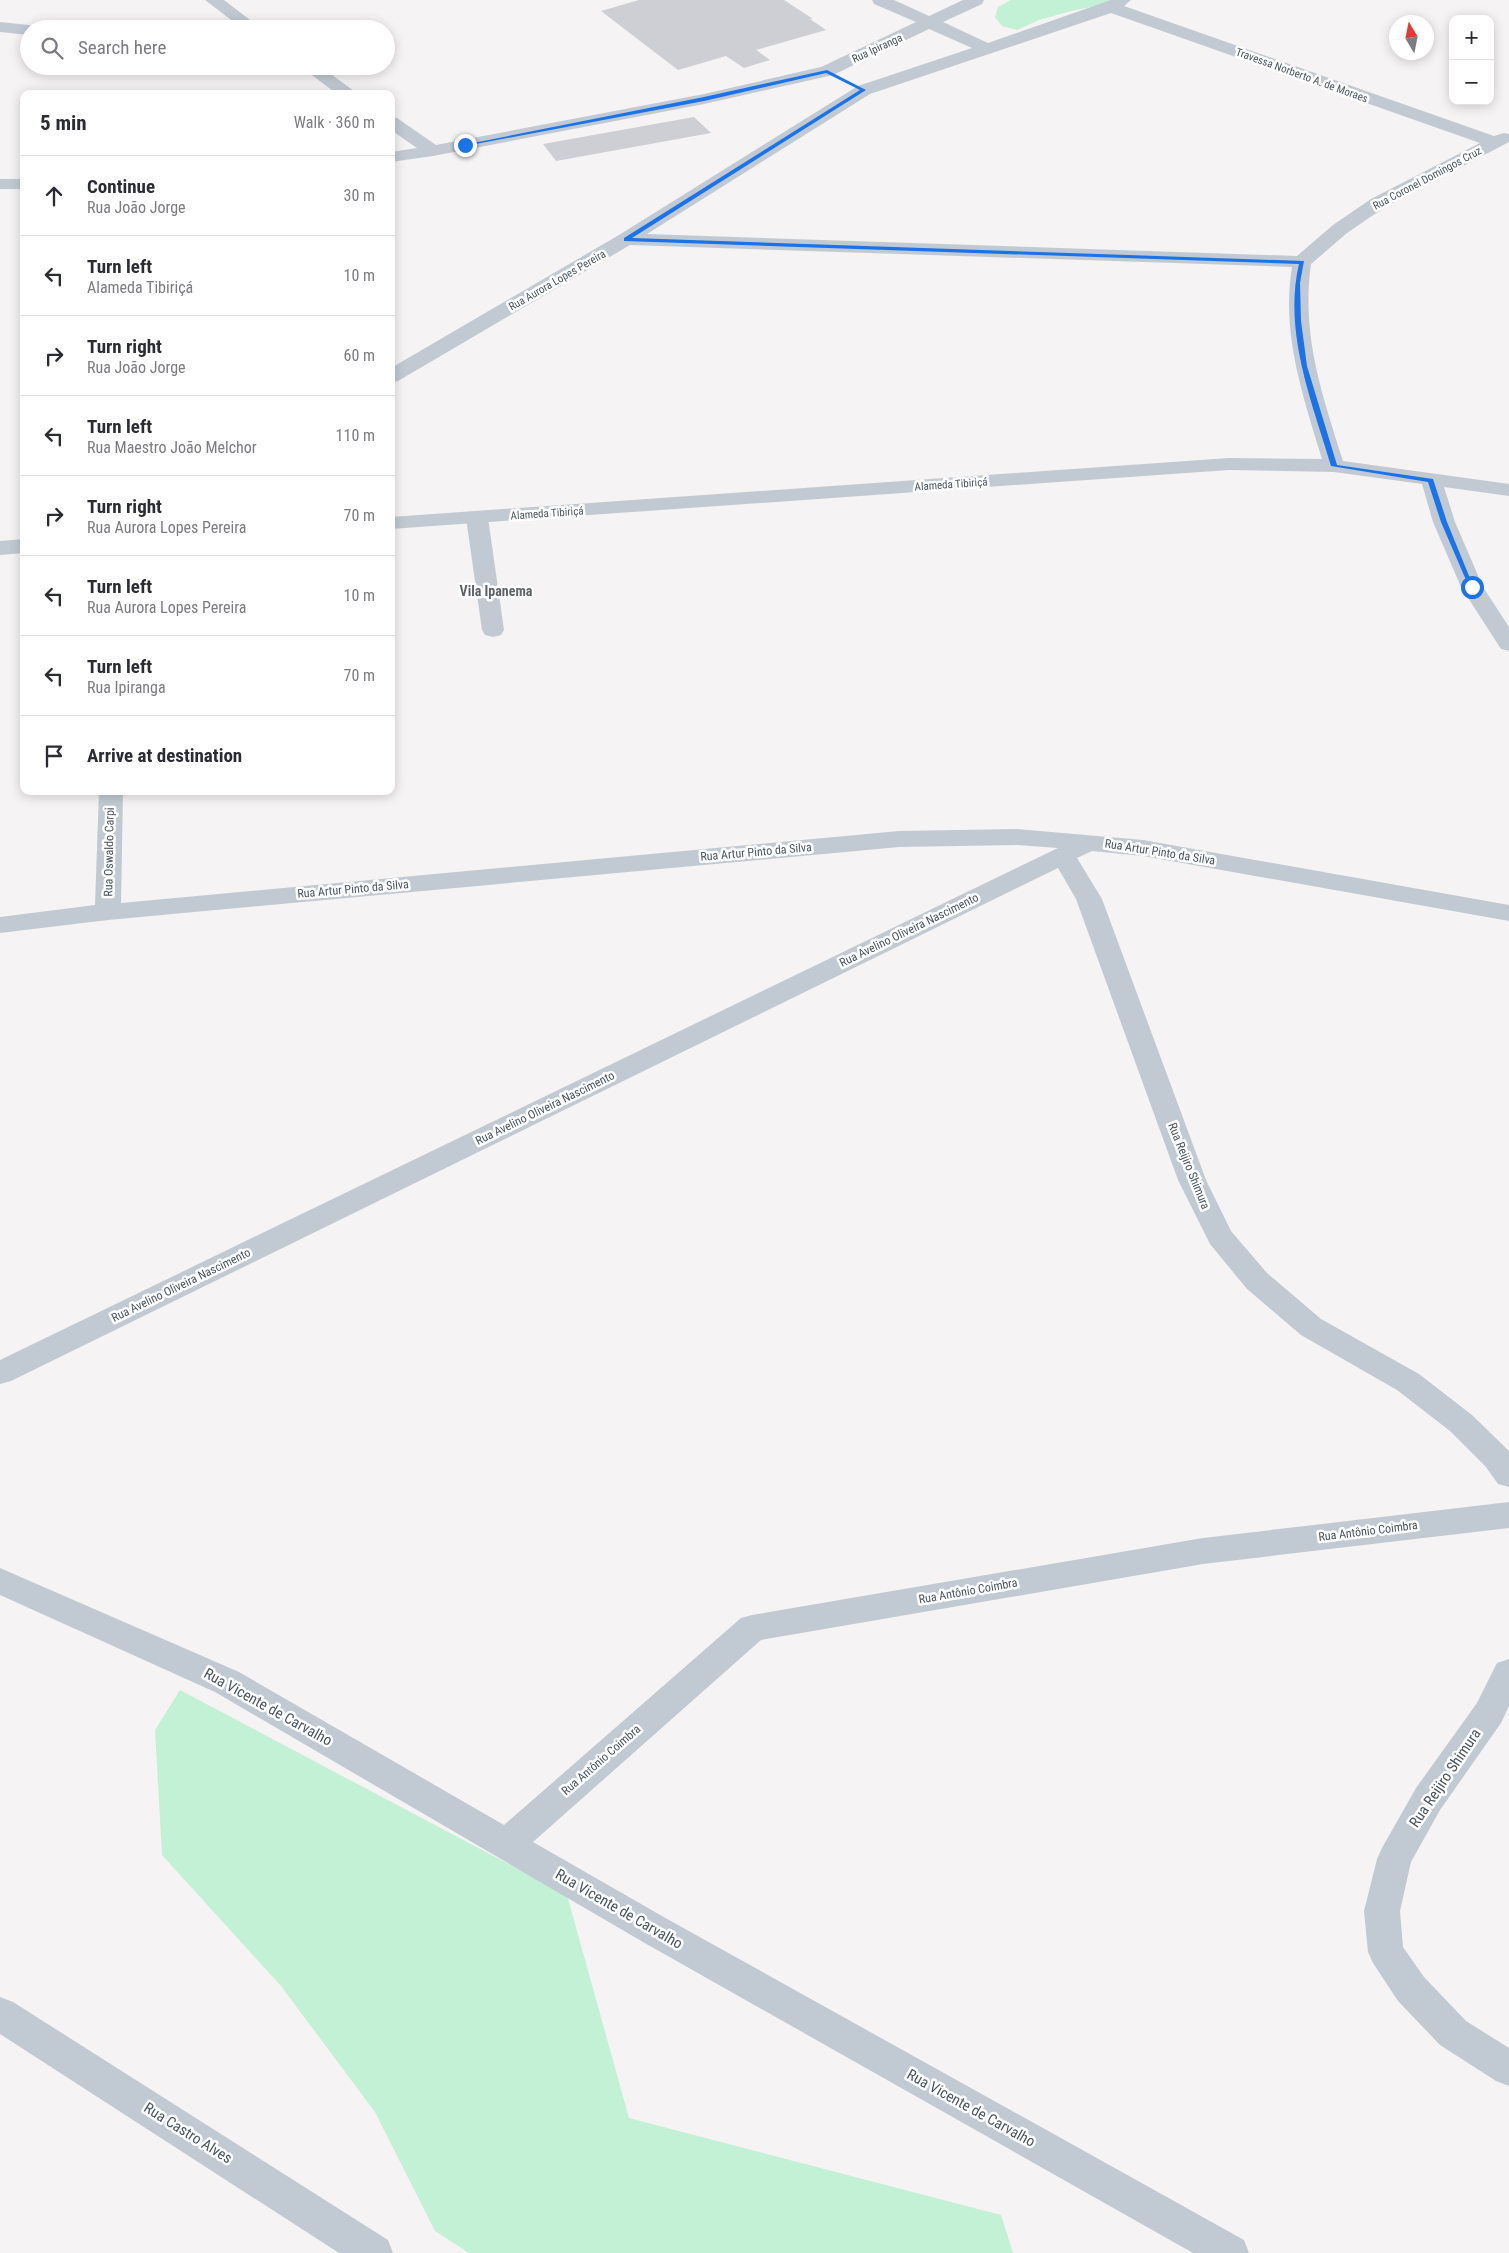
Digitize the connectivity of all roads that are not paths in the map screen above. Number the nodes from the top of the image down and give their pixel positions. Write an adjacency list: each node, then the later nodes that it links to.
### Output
1 (212, 0): 5 (street)
2 (880, 0): 6 (street)
3 (976, 0): 6 (street, Rua Ipiranga)
4 (1117, 3): 9 (street, Rua Aurora Lopes Pereira); 15 (street, Travessa Norberto A. de Moraes)
5 (241, 20)
6 (931, 22): 9 (street); 10 (street, Rua Ipiranga)
7 (0, 27): 8 (street)
8 (20, 29)
9 (988, 49): 13 (street, Rua Aurora Lopes Pereira)
10 (827, 71): 13 (street); 16 (street, Rua Ipiranga)
11 (321, 75): 12 (street)
12 (343, 90)
13 (864, 90): 20 (street, Rua Aurora Lopes Pereira)
14 (395, 125): 16 (street)
15 (1501, 139): 21 (street, Rua Coronel Domingos Cruz)
16 (433, 151): 17 (street, Rua Ipiranga)
17 (395, 156)
18 (0, 184): 19 (street)
19 (20, 184)
20 (626, 239): 21 (street); 22 (street, Rua Aurora Lopes Pereira)
21 (1302, 262): 23 (street)
22 (395, 375)
23 (1334, 466): 24 (street, Alameda Tibiriçá); 26 (street, Alameda Tibiriçá)
24 (1431, 480): 25 (street, Alameda Tibiriçá); 31 (street)
25 (1509, 490)
26 (476, 518): 27 (street, Alameda Tibiriçá); 30 (street)
27 (395, 523)
28 (20, 546): 29 (street)
29 (0, 548)
30 (493, 630)
31 (1509, 644)
32 (111, 795): 35 (street, Rua Oswaldo Carpi)
33 (1090, 842): 34 (street, Rua Avelino Oliveira Nascimento); 35 (street, Rua Artur Pinto da Silva); 36 (street, Rua Artur Pinto da Silva)
34 (1063, 855): 38 (street, Rua Avelino Oliveira Nascimento); 39 (street, Rua Reijiro Shimura)
35 (108, 912): 37 (street, Rua Artur Pinto da Silva)
36 (1509, 913)
37 (0, 925)
38 (0, 1373)
39 (1509, 1475)
40 (1509, 1515): 43 (street, Rua Antônio Coimbra)
41 (0, 1581): 43 (street, Rua Vicente de Carvalho)
42 (1509, 1673): 45 (street, Rua Reijiro Shimura)
43 (506, 1844): 47 (street, Rua Vicente de Carvalho)
44 (0, 2014): 46 (street, Rua Castro Alves)
45 (1509, 2069)
46 (374, 2253)
47 (1230, 2253)

